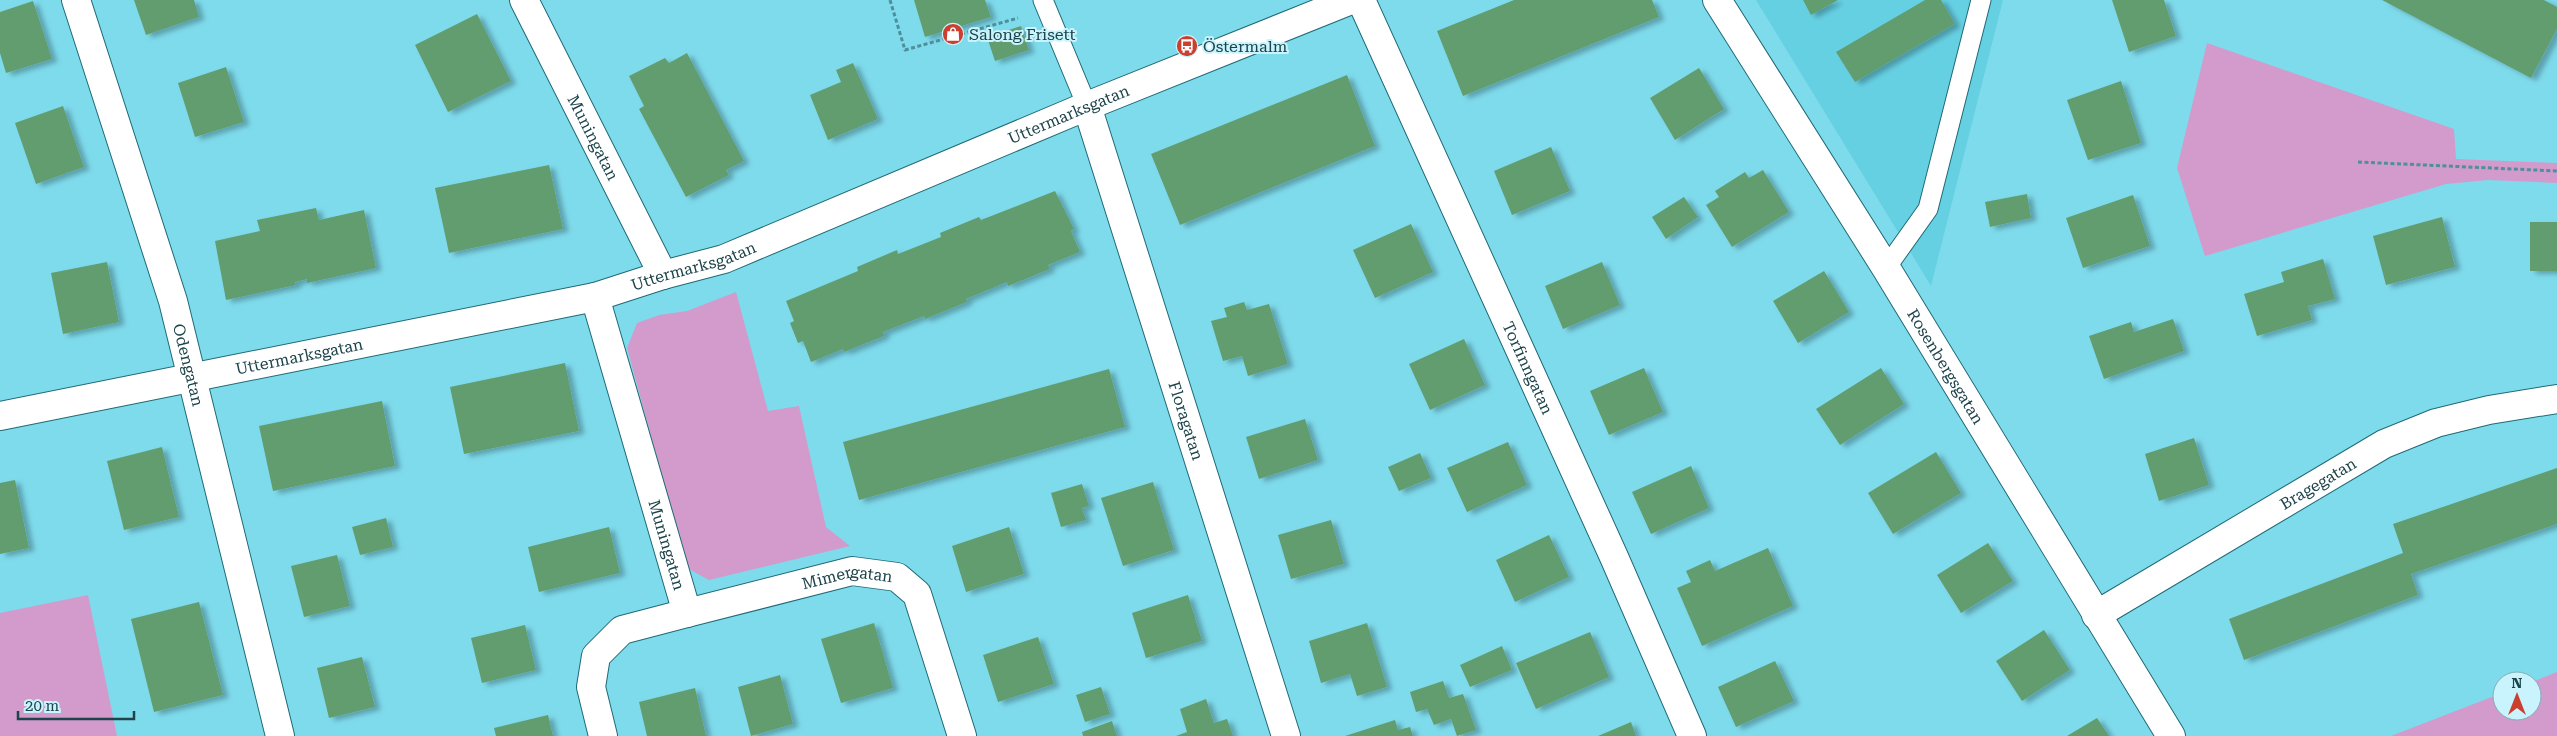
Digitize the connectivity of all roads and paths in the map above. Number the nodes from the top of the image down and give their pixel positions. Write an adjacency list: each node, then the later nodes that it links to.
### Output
1 (76, 0): 15 (street, Odengatan)
2 (524, 0): 13 (street, Muningatan)
3 (890, 0): 8 (path)
4 (1351, 0): 9 (street, Uttermarksgatan)
5 (1361, 0): 24 (street, Torfinngatan)
6 (1717, 0): 12 (street, Rosenbergsgatan)
7 (1981, 0): 12 (lane)
8 (1045, 5): 9 (lane)
9 (1086, 106): 13 (street, Uttermarksgatan); 23 (street, Floragatan)
10 (2358, 162): 11 (path)
11 (2557, 171)
12 (1886, 268): 19 (street, Rosenbergsgatan)
13 (663, 275): 14 (street, Uttermarksgatan)
14 (595, 297): 15 (street, Uttermarksgatan); 18 (street, Muningatan)
15 (191, 376): 17 (street, Uttermarksgatan); 20 (street, Odengatan)
16 (2557, 399): 19 (street, Bragegatan)
17 (0, 416)
18 (687, 613): 21 (street); 22 (street, Mimergatan)
19 (2096, 615): 25 (street, Rosenbergsgatan)
20 (280, 736)
21 (603, 736)
22 (962, 736)
23 (1286, 736)
24 (1692, 736)
25 (2171, 736)

